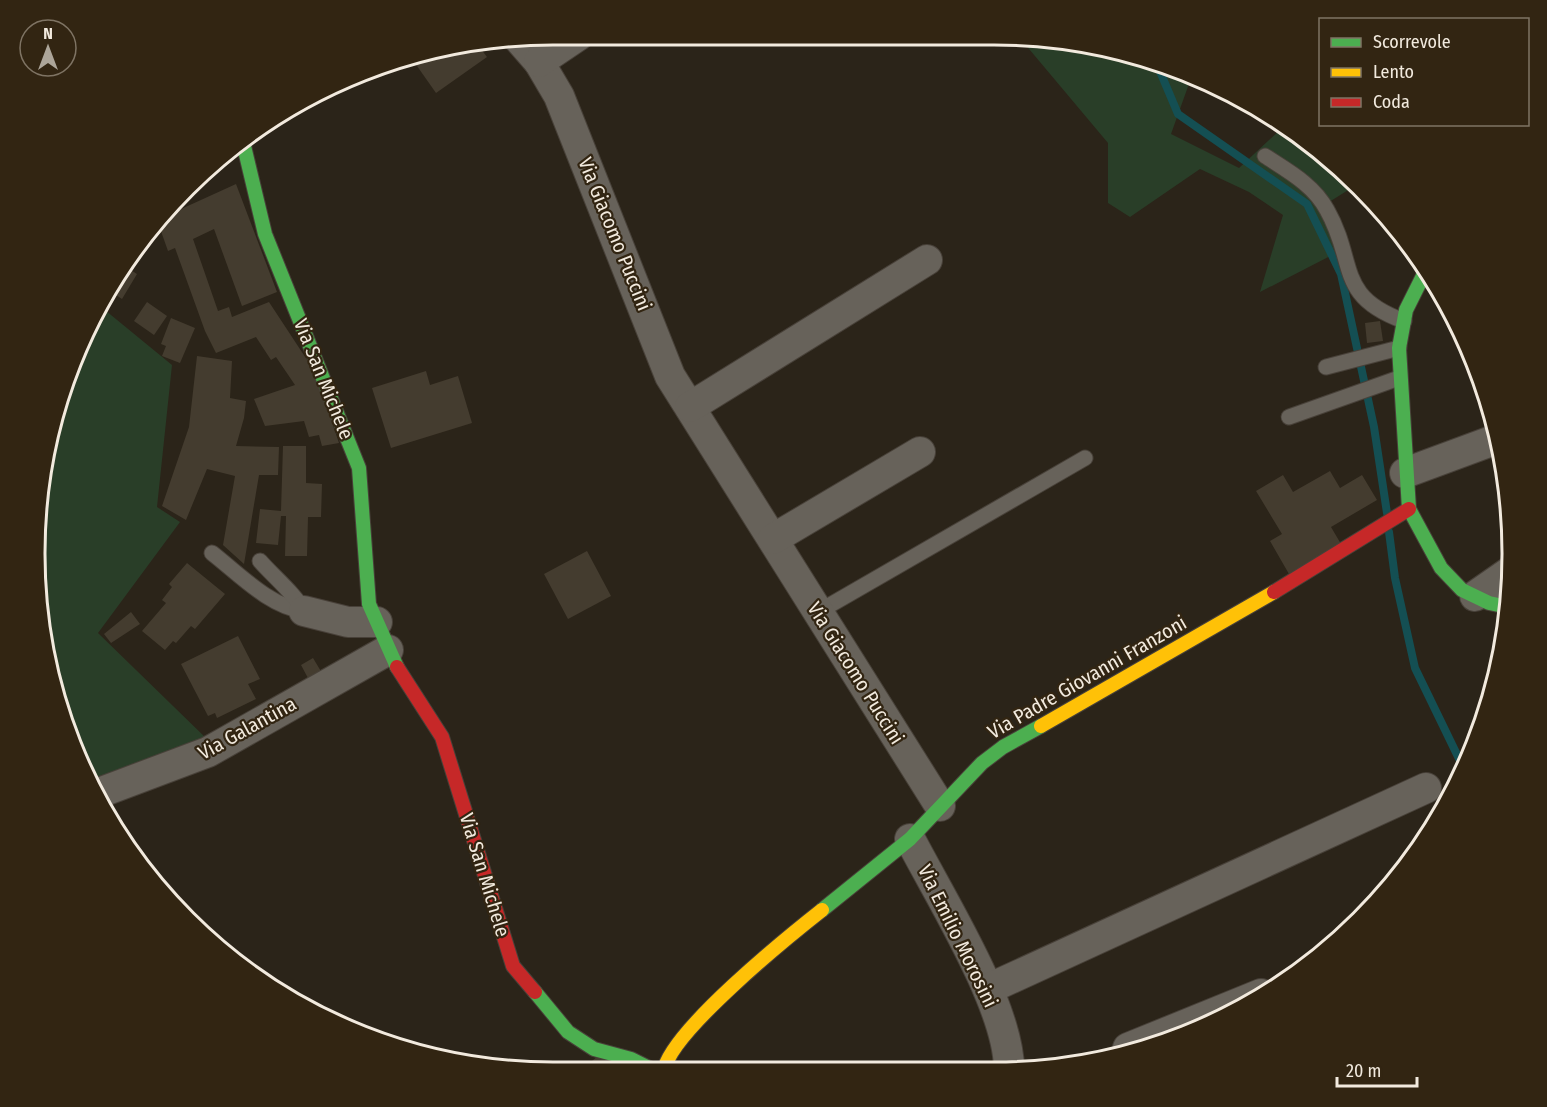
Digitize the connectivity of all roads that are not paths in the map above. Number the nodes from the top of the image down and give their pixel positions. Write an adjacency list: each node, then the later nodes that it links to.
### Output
1 (563, 45): 3 (street)
2 (525, 46): 3 (street, Via Giacomo Puccini)
3 (539, 62): 12 (street, Via Giacomo Puccini)
4 (245, 149): 27 (street, Via San Michele)
5 (1265, 156): 8 (lane)
6 (927, 260): 12 (street)
7 (1421, 279): 8 (street)
8 (1404, 321): 9 (street)
9 (1399, 348): 10 (lane); 11 (street)
10 (1326, 367)
11 (1399, 378): 13 (lane); 17 (street)
12 (690, 407): 19 (street, Via Giacomo Puccini)
13 (1289, 417)
14 (1489, 442): 17 (street)
15 (920, 452): 19 (street)
16 (1085, 458): 26 (lane)
17 (1405, 473): 18 (street)
18 (1405, 512): 23 (street); 31 (street, Via Padre Giovanni Franzoni)
19 (773, 539): 26 (street, Via Giacomo Puccini)
20 (212, 553): 25 (lane)
21 (260, 561): 25 (lane)
22 (1501, 578): 23 (street)
23 (1475, 596): 24 (street)
24 (1499, 605)
25 (304, 611): 27 (street)
26 (818, 612): 31 (street, Via Giacomo Puccini)
27 (377, 622): 28 (street, Via San Michele)
28 (388, 650): 30 (street, Via Galantina); 34 (street, Via San Michele)
29 (1426, 788): 33 (street)
30 (104, 791)
31 (940, 806): 32 (street, Via Padre Giovanni Franzoni)
32 (910, 839): 33 (street, Via Emilio Morosini); 35 (street, Via Padre Giovanni Franzoni)
33 (988, 990): 36 (street, Via Emilio Morosini)
34 (637, 1062)
35 (666, 1062)
36 (1009, 1062)

